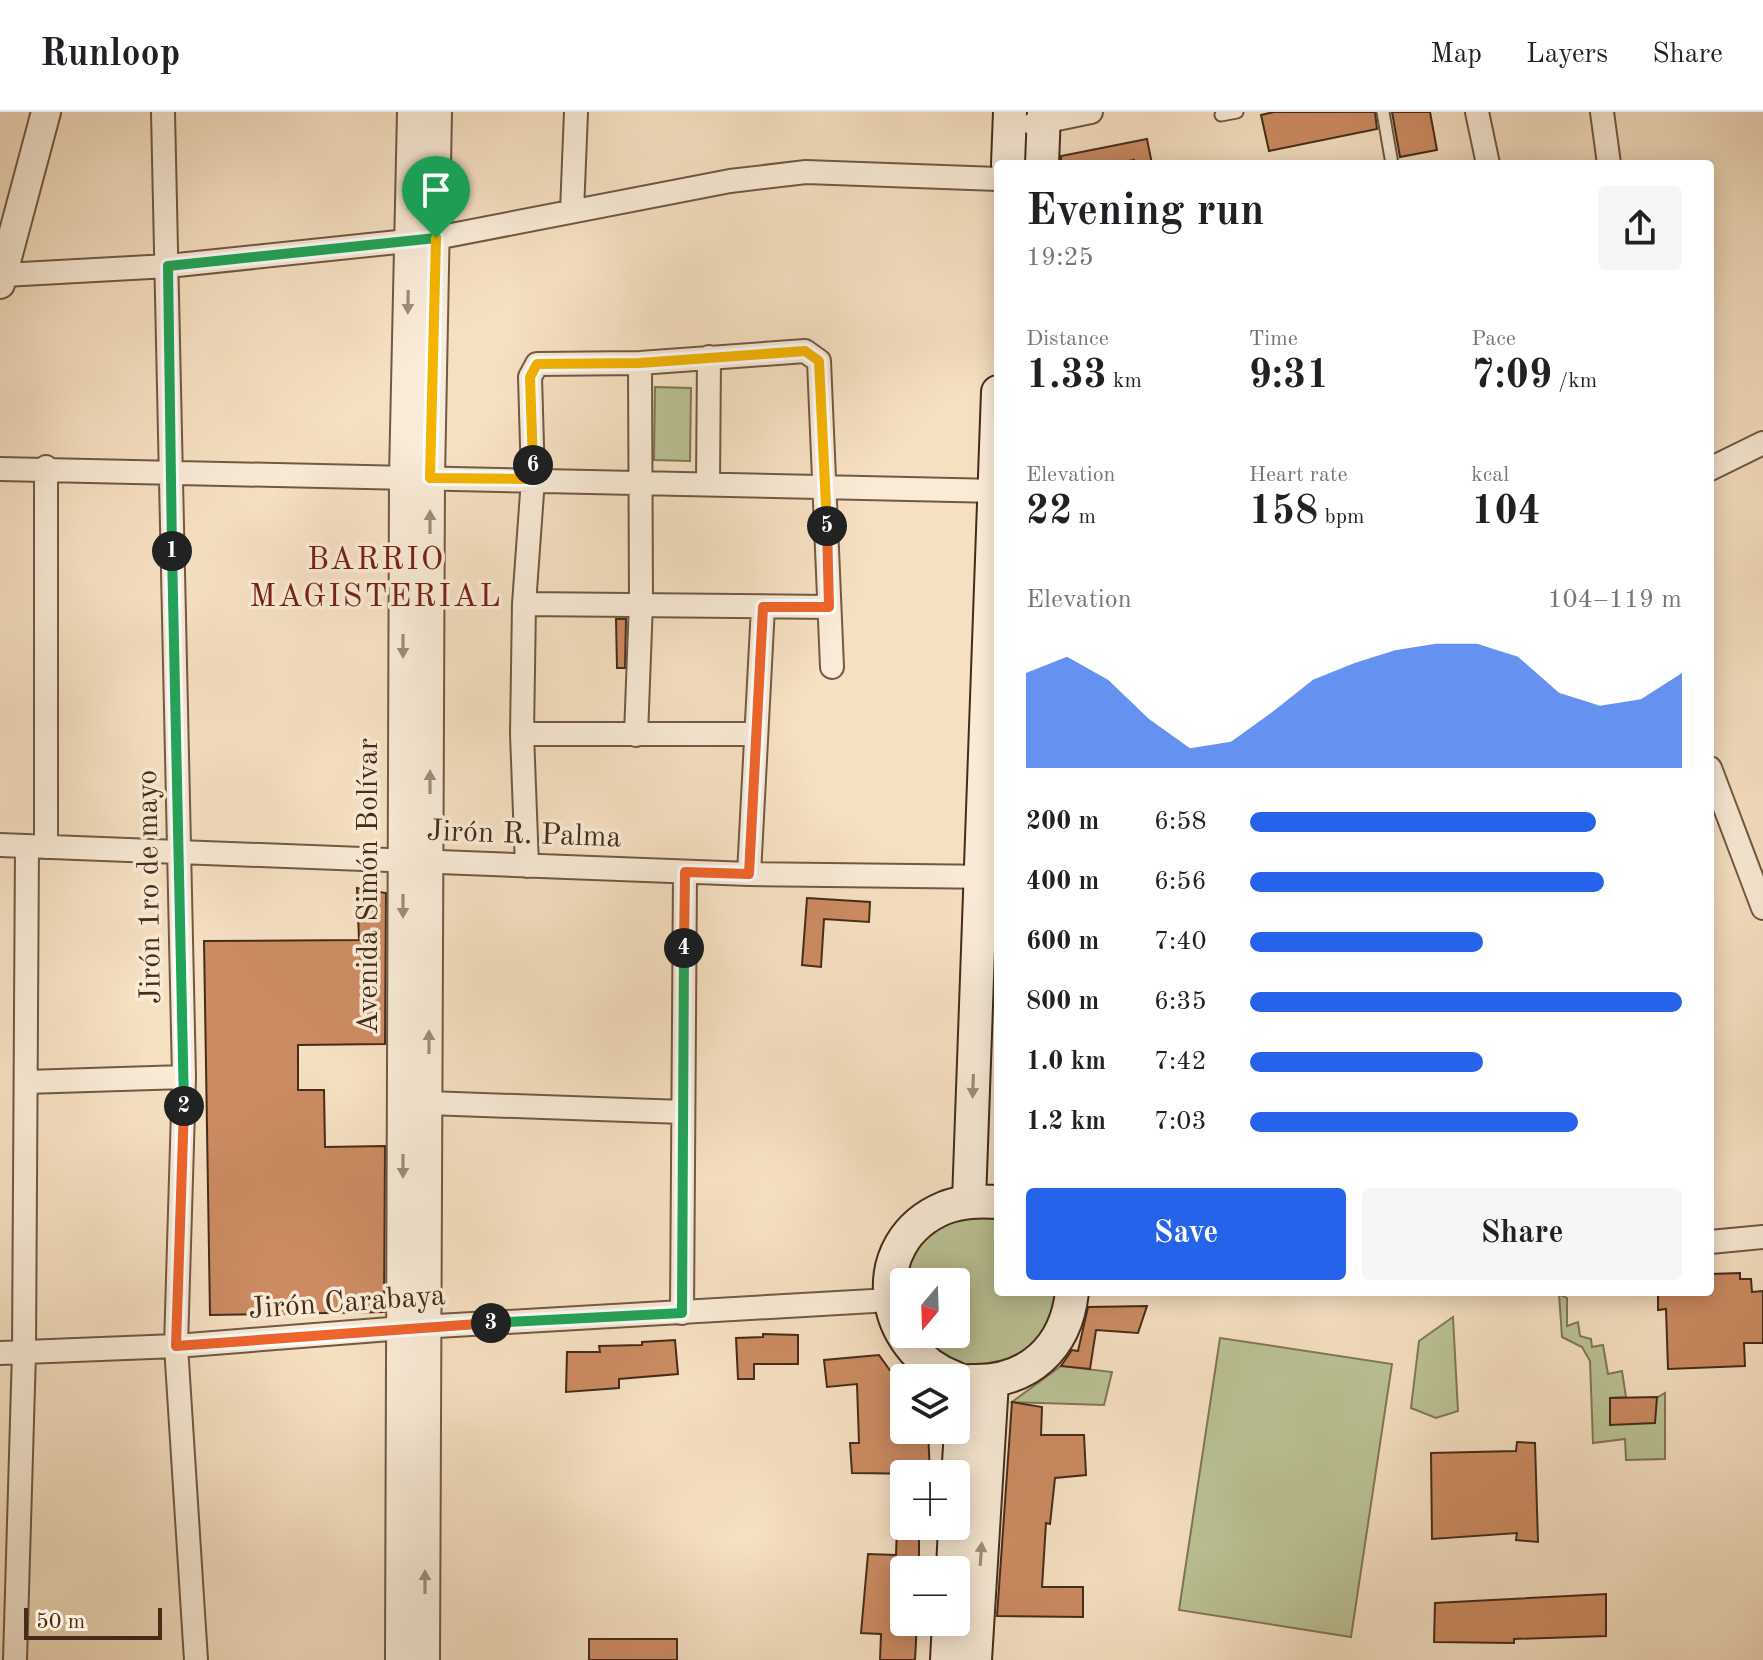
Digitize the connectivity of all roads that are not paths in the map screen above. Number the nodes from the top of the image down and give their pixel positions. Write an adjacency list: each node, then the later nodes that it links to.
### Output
1 (46, 112): 23 (street)
2 (163, 112): 22 (street, Jirón 1ro de mayo)
3 (412, 112): 21 (street, Avenida Simón Bolívar)
4 (437, 112): 21 (street, Avenida Simón Bolívar)
5 (576, 112): 20 (street)
6 (1091, 112): 12 (street)
7 (1237, 112): 11 (lane)
8 (1383, 112): 16 (lane)
9 (1477, 112): 17 (street)
10 (1602, 112): 18 (street)
11 (1221, 115)
12 (1044, 117): 13 (street); 15 (main road)
13 (1010, 120): 14 (main road)
14 (1008, 160)
15 (1042, 160)
16 (1391, 160)
17 (1487, 160)
18 (1608, 160)
19 (994, 179): 20 (street)
20 (572, 211): 21 (street)
21 (422, 239): 22 (street); 31 (street, Avenida Simón Bolívar)
22 (168, 266): 23 (street); 30 (street, Jirón 1ro de mayo)
23 (2, 279)
24 (709, 357): 25 (street); 34 (street); 35 (street)
25 (640, 363): 32 (street); 33 (street)
26 (1763, 443): 28 (street)
27 (46, 467): 29 (street); 30 (street); 48 (street)
28 (1714, 467)
29 (0, 469)
30 (171, 471): 31 (street); 49 (street, Jirón 1ro de mayo)
31 (417, 478): 32 (street); 50 (street, Avenida Simón Bolívar)
32 (533, 479): 33 (street); 39 (street)
33 (638, 481): 34 (street); 37 (street)
34 (708, 483): 35 (street)
35 (826, 488): 36 (street); 41 (street)
36 (994, 491)
37 (641, 602): 39 (street); 40 (street); 45 (street)
38 (994, 602): 55 (main road)
39 (524, 604): 43 (street)
40 (763, 607): 41 (street); 44 (street)
41 (829, 607): 42 (street)
42 (832, 667)
43 (522, 734): 45 (street); 51 (street)
44 (756, 734): 45 (street); 54 (street)
45 (636, 735)
46 (1714, 777): 52 (street)
47 (0, 845): 48 (street, Jirón R. Palma)
48 (37, 847): 49 (street, Jirón R. Palma); 58 (street)
49 (179, 852): 50 (street, Jirón R. Palma); 57 (street, Jirón 1ro de mayo)
50 (417, 861): 51 (street, Jirón R. Palma); 59 (street, Avenida Simón Bolívar, one-way to 50); 68 (street, Avenida Simón Bolívar, one-way to 68)
51 (527, 866): 53 (street, Jirón R. Palma)
52 (1757, 871): 56 (street)
53 (685, 872): 54 (street, Jirón R. Palma); 60 (street)
54 (749, 874): 55 (street, Jirón R. Palma)
55 (989, 878): 61 (main road, one-way to 61)
56 (1763, 908)
57 (184, 1077): 58 (street); 69 (street, Jirón 1ro de mayo)
58 (26, 1082): 71 (street)
59 (428, 1103): 60 (street); 68 (street, Avenida Simón Bolívar)
60 (683, 1112): 67 (street)
61 (983, 1201): 64 (main road)
62 (1763, 1237): 63 (street)
63 (1714, 1242)
64 (893, 1268)
65 (1072, 1296): 74 (main road)
66 (890, 1300): 67 (street, Jirón Carabaya)
67 (682, 1313): 68 (street, Jirón Carabaya)
68 (415, 1327): 69 (street, Jirón Carabaya); 79 (street, Avenida Simón Bolívar); 80 (street, Avenida Simón Bolívar, one-way to 68)
69 (176, 1346): 71 (street, Jirón Carabaya); 78 (street, Jirón 1ro de mayo)
70 (910, 1348): 73 (main road)
71 (24, 1352): 72 (street, Jirón Carabaya); 77 (street)
72 (0, 1353)
73 (927, 1364)
74 (970, 1380)
75 (969, 1444): 82 (main road, one-way to 75)
76 (948, 1636): 81 (main road)
77 (15, 1660)
78 (196, 1660)
79 (400, 1660)
80 (425, 1660)
81 (947, 1660)
82 (975, 1660)

